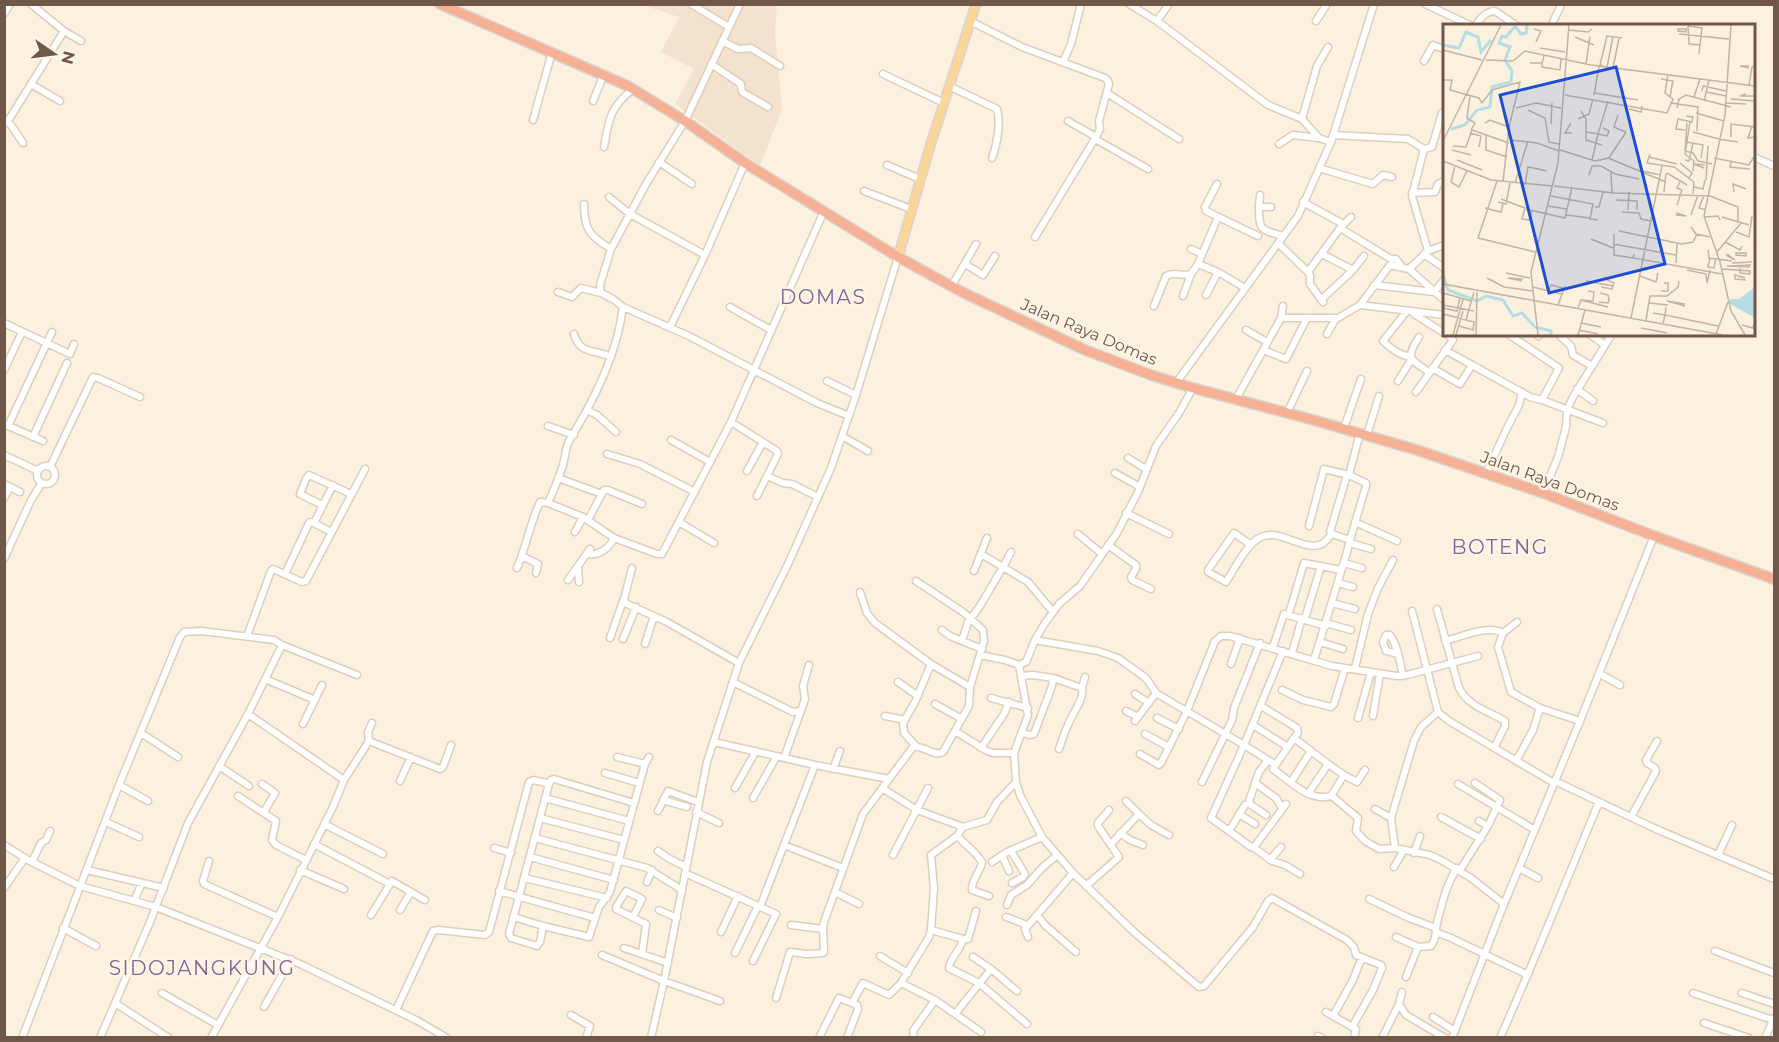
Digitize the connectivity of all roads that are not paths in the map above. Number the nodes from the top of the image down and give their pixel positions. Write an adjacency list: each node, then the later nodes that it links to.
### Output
1 (10, 4): 16 (street)
2 (31, 4): 25 (street)
3 (440, 4): 30 (highway, Jalan Raya Domas)
4 (691, 4): 24 (street)
5 (740, 4): 24 (street)
6 (976, 4): 17 (main road)
7 (1081, 4): 32 (street)
8 (1130, 4): 18 (street)
9 (1169, 4): 18 (street)
10 (1327, 4): 19 (street)
11 (1374, 4): 51 (street)
12 (1565, 4): 14 (street)
13 (1430, 5): 20 (street)
14 (1560, 5): 23 (street)
15 (1497, 8): 21 (street); 22 (street)
16 (4, 14)
17 (970, 21): 32 (street); 38 (main road)
18 (1157, 21): 46 (street)
19 (1316, 21)
20 (1470, 24)
21 (1476, 24)
22 (1515, 24)
23 (1552, 24)
24 (729, 27): 27 (street)
25 (64, 31): 26 (street); 37 (street)
26 (81, 41)
27 (722, 41): 33 (street); 34 (street)
28 (1328, 47): 46 (street)
29 (1443, 49): 31 (street)
30 (552, 52): 36 (highway, Jalan Raya Domas); 47 (street)
31 (1424, 61)
32 (1063, 63): 40 (street)
33 (711, 64): 44 (street); 49 (street)
34 (780, 66)
35 (884, 74): 43 (street)
36 (604, 75): 39 (highway, Jalan Raya Domas); 42 (street)
37 (31, 84): 41 (street); 48 (street)
38 (949, 87): 43 (main road); 61 (street)
39 (633, 89): 49 (highway, Jalan Raya Domas); 58 (street)
40 (1107, 93): 52 (street); 54 (street)
41 (60, 101)
42 (593, 101)
43 (944, 103): 69 (main road)
44 (768, 107)
45 (1443, 112): 59 (street)
46 (1302, 119): 53 (street)
47 (533, 120)
48 (6, 121): 56 (street)
49 (685, 121): 62 (street); 63 (highway, Jalan Raya Domas)
50 (1068, 122): 52 (street)
51 (1333, 135): 55 (street); 59 (street)
52 (1096, 138): 67 (street); 89 (street)
53 (1319, 138): 55 (street); 57 (street)
54 (1179, 139)
55 (1331, 142): 66 (street)
56 (23, 143)
57 (1279, 144)
58 (604, 147)
59 (1424, 149): 74 (street)
60 (1755, 157): 65 (street)
61 (993, 158)
62 (659, 162): 71 (street); 83 (street)
63 (745, 162): 82 (highway, Jalan Raya Domas); 98 (street)
64 (887, 165): 69 (street)
65 (1774, 166)
66 (1319, 168): 68 (street); 77 (street)
67 (1148, 169)
68 (1392, 177)
69 (920, 178): 81 (main road)
70 (1443, 179): 74 (street)
71 (692, 184)
72 (1217, 184): 84 (street)
73 (864, 191): 81 (street)
74 (1412, 193): 95 (street)
75 (1260, 195): 79 (street)
76 (609, 197): 83 (street)
77 (1304, 202): 86 (street); 88 (street)
78 (584, 204): 94 (street)
79 (1259, 207): 80 (street); 88 (street)
80 (1272, 207)
81 (911, 209): 101 (main road)
82 (824, 211): 101 (highway, Jalan Raya Domas); 133 (street)
83 (630, 214): 94 (street); 98 (street)
84 (1218, 217): 87 (street); 96 (street)
85 (1351, 217): 86 (street)
86 (1342, 226): 97 (street); 104 (street)
87 (1258, 236)
88 (1283, 236): 90 (street)
89 (1035, 237)
90 (1278, 243): 109 (street); 114 (street)
91 (976, 244): 102 (street)
92 (1443, 245): 95 (street)
93 (1191, 249): 96 (street)
94 (610, 252): 116 (street)
95 (1426, 252): 105 (street); 106 (street)
96 (1202, 254): 103 (street)
97 (1322, 254): 107 (street); 109 (street)
98 (705, 255): 132 (street)
99 (995, 256): 102 (street)
100 (1364, 256): 107 (street)
101 (898, 257): 113 (highway, Jalan Raya Domas); 169 (street)
102 (965, 264): 113 (street)
103 (1198, 264): 108 (street); 110 (street)
104 (1402, 267): 106 (street); 112 (street)
105 (1443, 267)
106 (1409, 269): 117 (street)
107 (1353, 270): 109 (street)
108 (1218, 272): 114 (street); 118 (street)
109 (1308, 272)
110 (1191, 274): 119 (street); 122 (street)
111 (1443, 280): 117 (street)
112 (1374, 285): 117 (street); 121 (street)
113 (951, 287): 164 (highway, Jalan Raya Domas)
114 (1245, 288): 164 (street)
115 (558, 292): 116 (street)
116 (601, 292): 125 (street)
117 (1434, 292): 120 (street)
118 (1206, 295)
119 (1183, 296)
120 (1443, 299)
121 (1360, 305): 126 (street); 130 (street)
122 (1154, 306)
123 (1283, 306): 128 (street)
124 (729, 307): 133 (street)
125 (623, 308): 132 (street); 152 (street)
126 (1409, 311): 127 (street); 137 (street); 153 (street)
127 (1443, 315)
128 (1281, 318): 129 (street); 146 (street)
129 (1307, 318): 130 (street); 150 (street)
130 (1336, 318): 139 (street)
131 (4, 323): 135 (street)
132 (670, 327): 158 (street)
133 (771, 330): 158 (street)
134 (1246, 330): 146 (street)
135 (22, 332): 147 (street); 157 (street)
136 (52, 332): 147 (street)
137 (1443, 332)
138 (574, 334): 152 (street)
139 (1327, 334)
140 (1448, 336): 151 (street)
141 (1513, 336): 173 (street)
142 (1592, 336): 149 (street)
143 (1611, 336): 149 (street)
144 (1419, 337): 153 (street)
145 (1561, 337): 156 (street)
146 (1267, 342): 150 (street)
147 (47, 343): 148 (street); 181 (street)
148 (74, 344)
149 (1605, 345): 156 (street)
150 (1263, 350): 172 (street)
151 (1445, 350): 155 (street); 159 (street)
152 (611, 357): 175 (street)
153 (1411, 358): 159 (street); 163 (street)
154 (67, 363): 188 (street)
155 (1472, 365): 159 (street); 168 (street)
156 (1592, 366): 166 (street)
157 (4, 370)
158 (754, 370): 178 (street); 179 (street)
159 (1431, 370): 167 (street)
160 (1307, 371): 177 (street)
161 (1361, 379): 183 (street)
162 (827, 381): 169 (street)
163 (1398, 381)
164 (1176, 383): 165 (highway, Jalan Raya Domas)
165 (1193, 388): 172 (highway, Jalan Raya Domas); 199 (street)
166 (1577, 389): 174 (street); 176 (street)
167 (1416, 392)
168 (1522, 392): 173 (street); 203 (street)
169 (856, 394): 178 (street)
170 (1379, 396): 185 (street)
171 (140, 397): 197 (street)
172 (1236, 399): 177 (highway, Jalan Raya Domas)
173 (1542, 400): 176 (street)
174 (1593, 401)
175 (587, 410): 184 (street); 186 (street)
176 (1568, 410): 180 (street); 213 (street)
177 (1287, 413): 183 (highway, Jalan Raya Domas)
178 (849, 416): 187 (street)
179 (731, 422): 191 (street); 196 (street)
180 (1603, 423)
181 (6, 425): 188 (street)
182 (548, 426): 186 (street)
183 (1344, 428): 185 (highway, Jalan Raya Domas)
184 (616, 432)
185 (1364, 434): 203 (highway, Jalan Raya Domas); 204 (street)
186 (574, 435): 206 (street)
187 (842, 435): 192 (street); 217 (street)
188 (33, 437): 190 (street)
189 (671, 440): 196 (street)
190 (43, 441)
191 (763, 442): 201 (street); 205 (street)
192 (868, 451)
193 (607, 454): 212 (street)
194 (4, 455): 200 (street)
195 (1128, 458): 199 (street)
196 (710, 462): 212 (street)
197 (50, 467): 200 (street); 207 (street)
198 (365, 469): 214 (street)
199 (1146, 469): 210 (street)
200 (38, 471): 207 (street)
201 (747, 471)
202 (1115, 472): 210 (street)
203 (1486, 474): 213 (highway, Jalan Raya Domas)
204 (1348, 475): 225 (street); 227 (street); 232 (street)
205 (767, 476): 216 (street); 217 (street)
206 (558, 478): 215 (street); 219 (street)
207 (42, 483): 246 (street)
208 (7, 485): 211 (street); 218 (street)
209 (333, 485): 214 (street); 221 (street); 221 (street)
210 (1140, 487): 222 (street)
211 (20, 492)
212 (695, 492): 224 (street)
213 (1543, 493): 233 (highway, Jalan Raya Domas)
214 (351, 494): 228 (street)
215 (602, 494): 220 (street); 223 (street)
216 (757, 496)
217 (818, 497): 301 (street)
218 (4, 498)
219 (548, 503): 223 (street); 245 (street)
220 (642, 504)
221 (322, 505): 226 (street)
222 (1126, 513): 231 (street); 239 (street)
223 (586, 519): 229 (street); 234 (street)
224 (679, 522): 234 (street); 238 (street)
225 (1355, 522): 236 (street); 237 (street)
226 (314, 523): 228 (street); 257 (street)
227 (1309, 526)
228 (331, 532): 257 (street)
229 (575, 532)
230 (1078, 534): 243 (street)
231 (1169, 534)
232 (1332, 534): 237 (street); 240 (street)
233 (1653, 536): 258 (highway, Jalan Raya Domas); 312 (street)
234 (614, 538): 248 (street)
235 (987, 538): 244 (street)
236 (1397, 540)
237 (1350, 541): 241 (street); 251 (street)
238 (714, 543)
239 (1108, 545): 243 (street); 264 (street)
240 (1251, 545): 240 (street)
241 (1371, 549)
242 (1011, 552): 250 (street)
243 (1101, 553): 273 (street)
244 (981, 554): 250 (street); 255 (street)
245 (522, 556): 252 (street); 256 (street)
246 (4, 559)
247 (1393, 560): 308 (street)
248 (578, 565): 259 (street); 261 (street)
249 (1321, 566): 251 (street); 271 (street); 275 (street)
250 (1003, 567): 273 (street); 276 (street)
251 (1342, 567): 254 (street); 262 (street)
252 (517, 568)
253 (632, 568): 266 (street)
254 (1362, 568)
255 (974, 571)
256 (536, 573)
257 (285, 574): 282 (street)
258 (1774, 579)
259 (568, 580)
260 (916, 581): 276 (street)
261 (579, 582)
262 (1338, 583): 263 (street); 267 (street)
263 (1353, 587)
264 (1151, 589)
265 (860, 592): 303 (street)
266 (623, 601): 268 (street); 283 (street)
267 (1332, 603): 269 (street); 278 (street)
268 (636, 608): 274 (street); 285 (street)
269 (1355, 609)
270 (1437, 609): 288 (street)
271 (1290, 610)
272 (1412, 611): 309 (street)
273 (1053, 612): 286 (street)
274 (654, 616): 291 (street); 301 (street)
275 (1304, 617): 278 (street); 293 (street); 297 (street)
276 (971, 619): 287 (street); 296 (street)
277 (1517, 622): 281 (street)
278 (1326, 624): 280 (street); 289 (street)
279 (942, 630): 287 (street)
280 (1351, 630)
281 (1503, 633): 288 (street); 338 (street)
282 (247, 636): 292 (street); 356 (street)
283 (610, 638)
284 (1240, 638): 290 (street); 304 (street); 341 (street)
285 (623, 639)
286 (1035, 640): 306 (street); 326 (street)
287 (962, 641): 296 (street)
288 (1445, 641): 302 (street)
289 (1320, 642): 294 (street); 300 (street)
290 (1260, 643): 293 (street); 359 (street)
291 (645, 644)
292 (282, 645): 313 (street); 318 (street)
293 (1273, 647): 295 (street)
294 (1343, 649)
295 (1282, 651): 297 (street); 335 (street)
296 (981, 652): 306 (street); 323 (street)
297 (1292, 653): 300 (street)
298 (1398, 654): 315 (street)
299 (1478, 656): 302 (street)
300 (1314, 660): 307 (street)
301 (739, 663): 319 (street)
302 (1452, 663): 309 (street); 370 (street)
303 (931, 664): 323 (street); 328 (street)
304 (1231, 664)
305 (809, 665): 339 (street)
306 (1020, 665): 314 (street)
307 (1345, 668): 308 (street); 325 (street)
308 (1355, 668): 310 (street)
309 (1426, 670): 315 (street); 342 (street)
310 (1371, 672): 311 (street); 334 (street)
311 (1380, 674): 315 (street); 337 (street)
312 (1600, 674): 322 (street); 350 (street)
313 (357, 675)
314 (1022, 676): 317 (street); 336 (street)
315 (1403, 676)
316 (1085, 677): 324 (street)
317 (1053, 678): 324 (street); 357 (street)
318 (265, 680): 330 (street); 343 (street)
319 (733, 682): 339 (street); 363 (street)
320 (898, 682): 328 (street)
321 (322, 685): 330 (street)
322 (1620, 686)
323 (970, 687): 348 (street)
324 (1082, 688): 371 (street)
325 (1281, 690)
326 (1156, 693): 332 (street); 341 (street)
327 (1135, 694): 332 (street)
328 (918, 696): 349 (street)
329 (991, 698): 331 (street)
330 (315, 700): 352 (street)
331 (1009, 702): 336 (street); 369 (street)
332 (1149, 703): 340 (street)
333 (935, 704): 348 (street)
334 (1362, 705): 337 (street); 347 (street)
335 (1261, 706): 353 (street); 360 (street)
336 (1028, 708): 357 (street)
337 (1375, 708): 345 (street)
338 (1540, 708): 350 (street); 382 (street)
339 (800, 711): 381 (street)
340 (1126, 711)
341 (1187, 711): 354 (street); 359 (street)
342 (1438, 712): 370 (street); 437 (street)
343 (248, 714): 387 (street); 394 (street)
344 (885, 716): 349 (street)
345 (1373, 716)
346 (1158, 718): 354 (street)
347 (1358, 718)
348 (962, 719): 355 (street)
349 (905, 720): 366 (street)
350 (1581, 721): 399 (street)
351 (372, 723): 361 (street)
352 (303, 724)
353 (1253, 725): 364 (street); 368 (street)
354 (1179, 729): 367 (street)
355 (955, 731): 366 (street); 369 (street)
356 (141, 733): 377 (street); 406 (street)
357 (1023, 733): 375 (street)
358 (1145, 734): 367 (street)
359 (1224, 734): 364 (street); 397 (street)
360 (1294, 738): 368 (street); 374 (street)
361 (369, 741): 378 (street); 394 (street)
362 (1657, 741): 435 (street)
363 (714, 742): 372 (street); 419 (street)
364 (1244, 745): 383 (street); 449 (street)
365 (451, 746): 378 (street)
366 (916, 746): 393 (street)
367 (1169, 747): 376 (street)
368 (1288, 747): 388 (street)
369 (981, 748): 375 (street)
370 (1494, 748): 382 (street)
371 (1059, 749)
372 (756, 751): 381 (street); 408 (street)
373 (840, 751): 389 (street)
374 (1311, 751): 385 (street); 398 (street)
375 (1014, 753): 396 (street)
376 (1140, 754)
377 (178, 757)
378 (411, 757): 395 (street)
379 (618, 757): 384 (street)
380 (649, 757): 384 (street)
381 (781, 757): 386 (street); 415 (street)
382 (1516, 761): 399 (street)
383 (1267, 762): 388 (street); 401 (street)
384 (645, 764): 400 (street)
385 (1328, 764): 392 (street); 411 (street)
386 (815, 765): 389 (street); 462 (street)
387 (219, 766): 407 (street); 508 (street)
388 (1275, 767): 398 (street)
389 (833, 769): 393 (street)
390 (1365, 770): 392 (street)
391 (605, 773): 400 (street)
392 (1344, 775): 413 (street)
393 (889, 779): 409 (street)
394 (344, 780): 442 (street)
395 (400, 781)
396 (1016, 782): 446 (street); 456 (street)
397 (1202, 782)
398 (1291, 782): 411 (street)
399 (1554, 782): 420 (street); 447 (street)
400 (639, 783): 421 (street)
401 (1255, 783): 433 (street); 464 (street)
402 (1475, 783): 424 (street)
403 (262, 784): 429 (street)
404 (549, 784): 414 (street); 421 (street); 472 (street)
405 (1458, 784): 424 (street)
406 (119, 785): 417 (street); 440 (street)
407 (249, 786)
408 (735, 788)
409 (882, 788): 426 (street); 487 (street)
410 (928, 788): 426 (street)
411 (1308, 794): 413 (street)
412 (238, 796): 429 (street)
413 (1331, 796): 467 (street)
414 (545, 798): 436 (street); 438 (street)
415 (753, 798)
416 (663, 800): 419 (street); 423 (street); 428 (street)
417 (148, 801)
418 (1126, 801): 431 (street)
419 (698, 802): 430 (street)
420 (1599, 802): 435 (street); 567 (street)
421 (634, 803): 438 (street)
422 (1245, 805): 432 (street)
423 (687, 807)
424 (1498, 807): 445 (street); 447 (street)
425 (1375, 809): 437 (street)
426 (917, 810): 446 (street); 474 (street)
427 (1109, 810): 460 (street)
428 (658, 811)
429 (264, 812): 480 (street)
430 (696, 813): 441 (street); 493 (street)
431 (1139, 814): 450 (street); 451 (street)
432 (1239, 814): 443 (street); 449 (street)
433 (1266, 815)
434 (1441, 817): 457 (street)
435 (1630, 817): 477 (street)
436 (540, 818): 455 (street); 458 (street)
437 (1391, 818): 467 (street)
438 (629, 821): 458 (street)
439 (1479, 821): 445 (street)
440 (106, 822): 454 (street); 490 (street)
441 (719, 823)
442 (324, 824): 459 (street); 473 (street)
443 (1255, 824)
444 (1732, 825): 477 (street)
445 (1488, 826): 457 (street)
446 (963, 827): 452 (street)
447 (1535, 830): 488 (street)
448 (50, 831): 484 (street)
449 (1229, 831): 464 (street)
450 (1120, 833): 460 (street); 463 (street)
451 (1169, 835)
452 (957, 836): 515 (street); 542 (street)
453 (1420, 836): 471 (street)
454 (139, 837)
455 (535, 837): 478 (street); 483 (street)
456 (1042, 837): 470 (street); 476 (street)
457 (1481, 838): 489 (street)
458 (624, 840): 483 (street)
459 (314, 844): 480 (street); 504 (street)
460 (1111, 844): 506 (street)
461 (4, 845): 479 (street)
462 (784, 845): 487 (street); 524 (street)
463 (1143, 845)
464 (1253, 847): 481 (street)
465 (1281, 847): 481 (street)
466 (494, 848): 472 (street)
467 (1395, 848): 468 (street)
468 (1404, 850): 471 (street); 486 (street)
469 (658, 851): 493 (street)
470 (1011, 851): 475 (street); 503 (street)
471 (1414, 852): 489 (street)
472 (511, 853): 511 (street)
473 (383, 854)
474 (893, 855)
475 (1002, 855): 485 (street); 494 (street)
476 (1057, 855): 495 (street); 523 (street)
477 (1718, 855): 500 (street)
478 (531, 857): 497 (street); 499 (street)
479 (25, 858): 484 (street); 507 (street)
480 (306, 860): 491 (street)
481 (1270, 860): 496 (street)
482 (209, 861): 531 (street)
483 (620, 861): 492 (street); 499 (street)
484 (32, 862): 505 (street)
485 (992, 862)
486 (1394, 867)
487 (843, 868): 513 (street)
488 (1520, 868): 498 (street); 522 (street)
489 (1458, 869): 522 (street); 543 (street)
490 (87, 870): 502 (street); 505 (street)
491 (300, 870): 509 (street); 531 (street)
492 (652, 870): 501 (street); 510 (street)
493 (686, 870): 510 (street); 514 (street)
494 (1010, 871)
495 (1073, 873): 506 (street); 530 (street)
496 (1300, 874)
497 (525, 878): 516 (street); 517 (street)
498 (1538, 878)
499 (614, 879): 517 (street)
500 (1774, 879)
501 (647, 882)
502 (142, 883): 508 (street); 520 (street)
503 (1012, 883)
504 (390, 884): 512 (street); 529 (street)
505 (80, 886): 520 (street); 540 (street)
506 (1086, 886): 560 (street)
507 (4, 888)
508 (164, 888): 525 (street)
509 (344, 889)
510 (682, 890): 536 (street)
511 (499, 891): 516 (street); 585 (street)
512 (411, 892): 519 (street); 526 (street)
513 (835, 892): 521 (street); 541 (street)
514 (738, 896): 524 (street); 544 (street)
515 (989, 896)
516 (519, 897): 532 (street); 535 (street)
517 (607, 898): 535 (street)
518 (1369, 899): 543 (street)
519 (425, 900)
520 (134, 901): 525 (street)
521 (859, 904)
522 (1504, 904): 557 (street)
523 (1007, 905)
524 (759, 906): 554 (street); 562 (street)
525 (156, 907): 549 (street); 580 (street)
526 (400, 910)
527 (659, 910): 536 (street)
528 (976, 911): 547 (street)
529 (371, 915)
530 (1037, 915): 539 (street); 553 (street)
531 (279, 917): 549 (street)
532 (514, 917): 538 (street); 538 (street)
533 (633, 917): 533 (street); 555 (street)
534 (1006, 917): 539 (street)
535 (595, 918): 538 (street)
536 (677, 918): 563 (street)
537 (790, 925): 541 (street)
538 (543, 926)
539 (1027, 926): 545 (street)
540 (63, 928): 548 (street); 597 (street)
541 (822, 929): 577 (street)
542 (930, 930): 547 (street); 565 (street)
543 (1437, 930): 550 (street); 557 (street)
544 (721, 932)
545 (1028, 937)
546 (1396, 937): 550 (street)
547 (963, 939): 571 (street)
548 (96, 946)
549 (262, 947): 561 (street); 592 (street)
550 (1418, 947): 568 (street)
551 (624, 948): 555 (street)
552 (1715, 951): 566 (street)
553 (1076, 952)
554 (735, 953)
555 (642, 954): 563 (street)
556 (602, 955): 569 (street)
557 (1485, 955): 567 (street); 595 (street)
558 (880, 956): 565 (street)
559 (973, 957): 564 (street)
560 (1362, 957): 593 (street); 593 (street)
561 (291, 960): 584 (street); 585 (street)
562 (753, 962)
563 (668, 963): 569 (street)
564 (991, 969): 571 (street); 572 (street)
565 (908, 973): 570 (street)
566 (1774, 973)
567 (1528, 975): 610 (street)
568 (1406, 977)
569 (664, 981): 579 (street); 603 (street)
570 (901, 982): 578 (street); 581 (street)
571 (979, 984): 586 (street); 591 (street)
572 (1017, 991)
573 (1402, 992): 582 (street)
574 (162, 993): 592 (street)
575 (1693, 993): 589 (street)
576 (1742, 993): 583 (street)
577 (776, 998)
578 (935, 1000): 586 (street); 606 (street)
579 (720, 1001)
580 (115, 1002): 596 (street); 599 (street)
581 (852, 1003): 604 (street); 605 (street)
582 (1399, 1004): 608 (street); 609 (street)
583 (1774, 1004)
584 (264, 1006)
585 (396, 1010): 601 (street)
586 (955, 1014): 594 (street)
587 (571, 1015): 602 (street)
588 (1433, 1017): 595 (street)
589 (1774, 1019): 612 (street)
590 (1704, 1023): 611 (street)
591 (1027, 1024)
592 (218, 1025): 600 (street)
593 (1352, 1027): 607 (street)
594 (981, 1032)
595 (1453, 1034)
596 (101, 1036): 598 (street)
597 (22, 1038)
598 (109, 1038)
599 (169, 1038)
600 (211, 1038)
601 (447, 1038)
602 (586, 1038)
603 (651, 1038)
604 (819, 1038)
605 (847, 1038)
606 (914, 1038)
607 (1353, 1038)
608 (1382, 1038)
609 (1444, 1038)
610 (1500, 1038)
611 (1749, 1038)
612 (1765, 1038)

